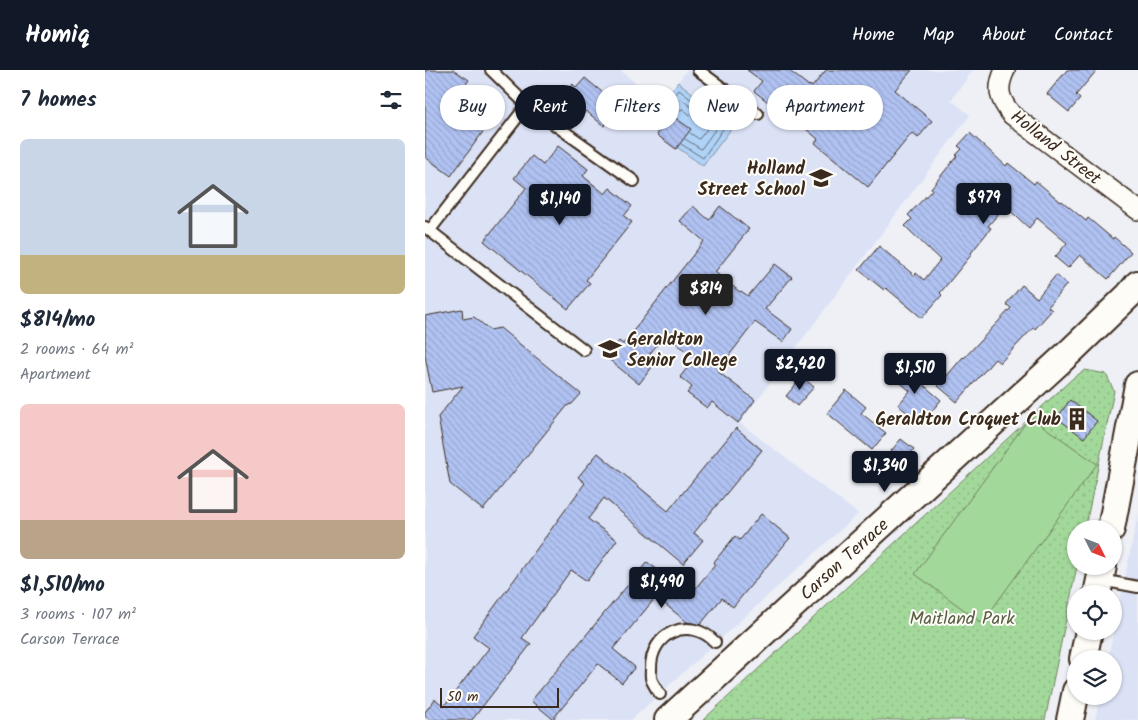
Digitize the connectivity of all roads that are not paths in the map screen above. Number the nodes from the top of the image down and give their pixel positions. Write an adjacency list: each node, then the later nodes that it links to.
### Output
1 (491, 70): 4 (lane)
2 (698, 70): 5 (lane)
3 (1005, 70): 9 (street, Holland Street)
4 (515, 93)
5 (758, 114)
6 (515, 120): 10 (lane)
7 (562, 130): 8 (lane)
8 (634, 181)
9 (1138, 210)
10 (428, 228): 12 (lane)
11 (1135, 294): 20 (main road, Carson Terrace)
12 (584, 350)
13 (1138, 385): 14 (main road)
14 (1113, 520)
15 (1100, 580): 16 (lane)
16 (1138, 587)
17 (715, 642): 18 (lane)
18 (660, 694)
19 (1073, 705): 21 (main road)
20 (667, 720)
21 (1070, 720)

